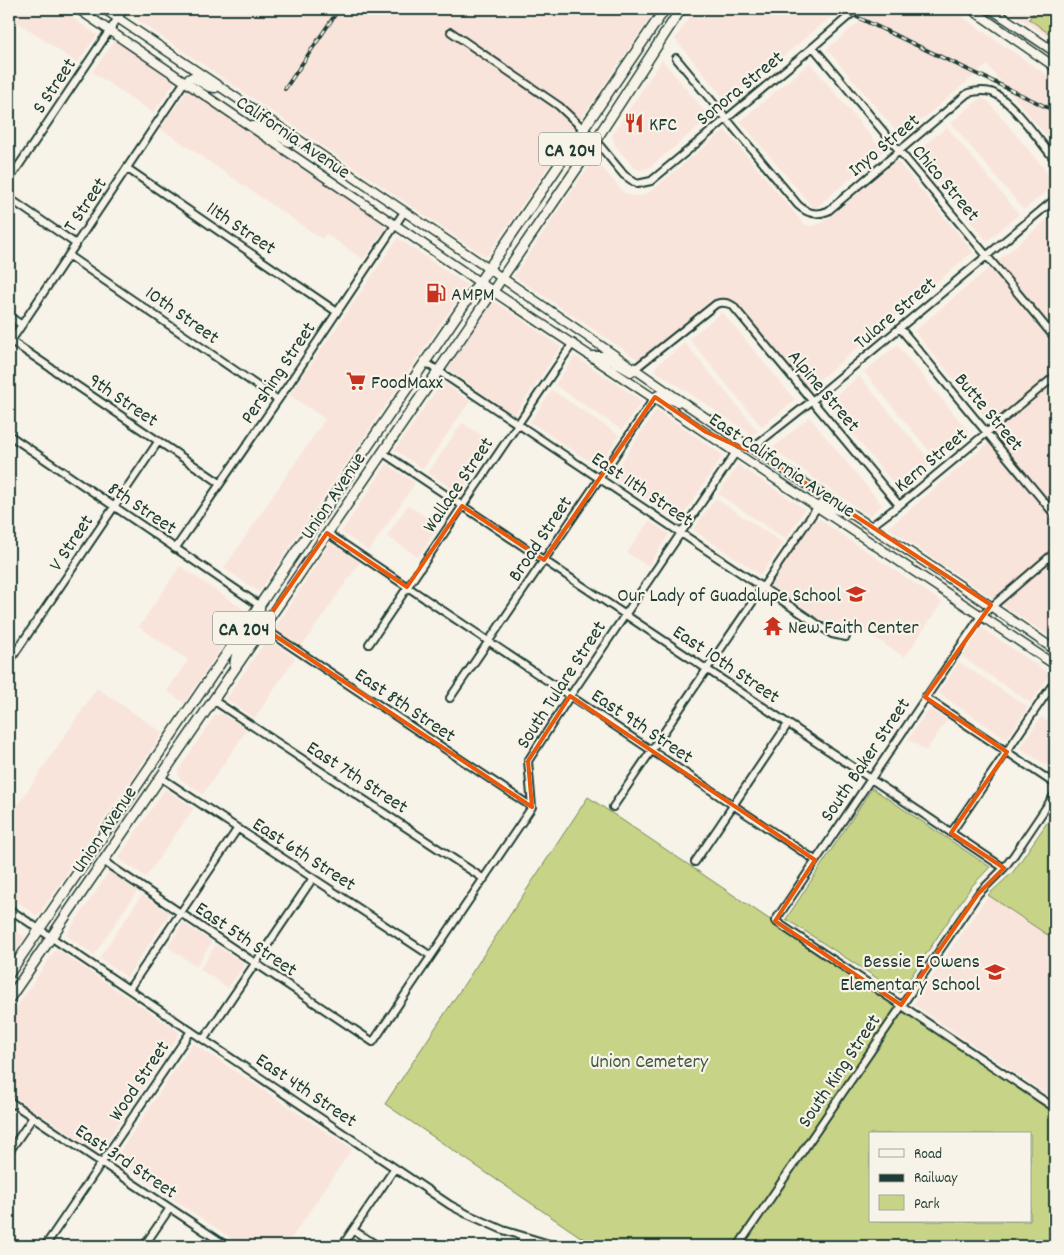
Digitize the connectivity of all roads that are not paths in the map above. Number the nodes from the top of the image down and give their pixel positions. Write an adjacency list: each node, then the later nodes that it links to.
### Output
1 (78, 9): 10 (main road, California Avenue)
2 (104, 9): 9 (main road, California Avenue)
3 (124, 9): 9 (street, S Street)
4 (665, 9): 22 (highway, Union Avenue / CA 204)
5 (681, 9): 24 (highway, Union Avenue / CA 204)
6 (857, 9): 13 (street, Sonora Street)
7 (971, 9): 14 (main road)
8 (992, 9): 12 (main road)
9 (118, 18): 10 (street, S Street); 19 (main road, California Avenue)
10 (110, 30): 18 (main road, California Avenue); 28 (street, S Street)
11 (451, 32): 22 (street)
12 (1035, 38): 14 (main road); 15 (main road)
13 (814, 47): 20 (street, Sonora Street); 25 (street, Chico Street)
14 (1028, 48): 17 (main road)
15 (1055, 52)
16 (676, 58): 20 (street)
17 (1055, 67)
18 (186, 81): 19 (main road); 21 (main road, California Avenue); 27 (street, T Street)
19 (219, 88): 23 (main road, California Avenue)
20 (726, 119): 24 (street, Sonora Street); 25 (street, Inyo Street)
21 (251, 126): 23 (main road); 32 (main road, California Avenue)
22 (583, 129): 24 (street); 36 (highway, Union Avenue / CA 204)
23 (295, 138): 31 (main road, California Avenue)
24 (596, 141): 37 (highway, Union Avenue / CA 204)
25 (900, 151): 26 (street, Inyo Street); 35 (street, Chico Street)
26 (1055, 160)
27 (128, 169): 33 (street, T Street); 40 (street, 11th Street)
28 (9, 180)
29 (9, 198): 33 (street)
30 (1055, 199): 35 (street, Tulare Street)
31 (404, 212): 32 (street, Pershing Street); 36 (main road, California Avenue)
32 (396, 224): 38 (main road, California Avenue); 40 (street, Pershing Street)
33 (76, 244): 34 (street, T Street)
34 (69, 256): 42 (street, T Street); 53 (street, 10th Street)
35 (987, 256): 43 (street, Tulare Street); 44 (street, Chico Street)
36 (489, 268): 37 (main road, California Avenue); 38 (highway, Union Avenue / CA 204)
37 (502, 277): 39 (highway, Union Avenue / CA 204); 49 (main road, East California Avenue)
38 (479, 282): 39 (main road, California Avenue); 48 (highway, Union Avenue / CA 204)
39 (492, 290): 46 (main road, East California Avenue); 50 (highway, Union Avenue / CA 204)
40 (338, 312): 53 (street, Pershing Street)
41 (9, 316): 42 (street)
42 (22, 325): 45 (street, T Street)
43 (900, 328): 54 (street, Tulare Street); 58 (street, Butte Street)
44 (1055, 338)
45 (10, 342): 60 (street, 9th Street)
46 (573, 343): 47 (main road, East California Avenue); 56 (street, Wallace Street)
47 (593, 356): 49 (main road); 52 (main road, East California Avenue)
48 (425, 362): 50 (street, East 11th Street); 80 (highway, Union Avenue / CA 204)
49 (636, 368): 54 (street, Alpine Street); 55 (main road, East California Avenue)
50 (438, 370): 56 (street, East 11th Street); 62 (highway, Union Avenue / CA 204)
51 (1055, 376): 58 (street, Kern Street)
52 (655, 397): 55 (main road); 57 (main road, East California Avenue); 64 (street, Broad Street)
53 (278, 400): 65 (street, Pershing Street)
54 (813, 400): 61 (street, Tulare Street); 66 (street, Alpine Street)
55 (699, 412): 61 (main road, East California Avenue)
56 (518, 424): 64 (street, East 11th Street); 67 (street, Wallace Street)
57 (706, 432): 61 (main road); 63 (main road, East California Avenue)
58 (987, 433): 66 (street, Kern Street); 70 (street, Butte Street)
59 (9, 435): 69 (street, 8th Street)
60 (158, 442): 65 (street, 9th Street); 69 (street, V Street)
61 (752, 448): 71 (main road, East California Avenue)
62 (382, 452): 67 (street, East 10th Street); 73 (highway, Union Avenue / CA 204)
63 (736, 452): 68 (main road, East California Avenue); 74 (street, South Tulare Street)
64 (599, 478): 74 (street, East 11th Street); 77 (street, Broad Street)
65 (220, 483): 75 (street, Pershing Street)
66 (899, 505): 72 (street, Kern Street)
67 (462, 506): 77 (street, East 10th Street); 78 (street, Wallace Street)
68 (818, 506): 71 (main road); 79 (street); 83 (main road, East California Avenue)
69 (114, 507): 75 (street, 8th Street); 89 (street, V Street)
70 (1055, 515)
71 (860, 520): 72 (main road, East California Avenue)
72 (870, 526): 81 (main road, East California Avenue)
73 (327, 533): 78 (street, East 9th Street); 84 (highway, Union Avenue / CA 204)
74 (681, 533): 79 (street, East 11th Street); 82 (street, South Tulare Street)
75 (175, 549): 80 (street, 8th Street)
76 (1055, 552): 81 (street, South Baker Street)
77 (544, 560): 82 (street, East 10th Street); 86 (street, Broad Street)
78 (407, 587): 86 (street, East 9th Street); 87 (street, Wallace Street)
79 (762, 588): 85 (street, East 11th Street); 92 (street)
80 (259, 605): 91 (highway); 118 (highway, Union Avenue / CA 204)
81 (991, 605): 83 (street, South Baker Street); 88 (main road, East California Avenue)
82 (625, 615): 92 (street, East 10th Street); 94 (street, South Tulare Street)
83 (981, 616): 90 (main road, East California Avenue); 95 (street, South Baker Street)
84 (262, 627): 91 (highway, Union Avenue / CA 204); 106 (street, East 8th Street)
85 (846, 637)
86 (489, 641): 94 (street, East 9th Street); 96 (street, Broad Street)
87 (369, 644)
88 (1055, 650)
89 (9, 662)
90 (1055, 665)
91 (235, 667): 97 (highway, Union Avenue / CA 204)
92 (707, 669): 98 (street, East 10th Street); 99 (street)
93 (1055, 681): 100 (street)
94 (570, 696): 99 (street, East 9th Street); 106 (street, South Tulare Street)
95 (925, 697): 100 (street); 102 (street, South Baker Street)
96 (450, 698)
97 (213, 700): 101 (highway, Union Avenue / CA 204); 115 (street, East 7th Street)
98 (788, 724): 102 (street, East 10th Street); 105 (street)
99 (652, 750): 105 (street, East 9th Street); 107 (street)
100 (1007, 752): 103 (street); 109 (street)
101 (160, 777): 108 (street, East 6th Street); 111 (highway, Union Avenue / CA 204)
102 (870, 779): 109 (street, East 10th Street); 110 (street, South Baker Street)
103 (1055, 784)
104 (1055, 794): 113 (street, South King Street)
105 (734, 805): 110 (street, East 9th Street); 112 (street)
106 (532, 807): 115 (street)
107 (613, 807)
108 (238, 828): 114 (street, East 6th Street); 117 (street)
109 (951, 833): 113 (street, East 10th Street)
110 (815, 860): 125 (street, South Baker Street)
111 (103, 861): 117 (street, East 5th Street); 119 (highway, Union Avenue / CA 204)
112 (695, 862)
113 (1004, 868): 125 (street, South King Street)
114 (313, 878): 120 (street, East 6th Street); 121 (street)
115 (484, 879): 120 (street)
116 (9, 909): 118 (street, East 4th Street)
117 (180, 913): 121 (street, East 5th Street); 123 (street)
118 (39, 930): 119 (street, East 4th Street); 122 (highway, Union Avenue / CA 204)
119 (50, 938): 123 (street, East 4th Street); 124 (highway, Union Avenue / CA 204)
120 (431, 956): 121 (street, East 5th Street)
121 (256, 963): 127 (street)
122 (9, 974)
123 (129, 988): 126 (street, East 4th Street)
124 (9, 999)
125 (901, 1005): 129 (street); 144 (street, South King Street)
126 (191, 1030): 127 (street, East 4th Street); 132 (street, Wood Street)
127 (204, 1039): 133 (street, East 4th Street)
128 (9, 1101): 130 (street, East 3rd Street)
129 (1055, 1108)
130 (33, 1117): 131 (street); 132 (street, East 3rd Street)
131 (9, 1152)
132 (101, 1163): 134 (street, East 3rd Street); 137 (street, Wood Street)
133 (395, 1168): 135 (street); 136 (street, East 4th Street)
134 (170, 1208): 138 (street); 139 (street, East 3rd Street)
135 (353, 1230): 140 (street); 141 (street)
136 (524, 1237): 142 (street); 143 (street, East 4th Street)
137 (45, 1246)
138 (144, 1246)
139 (227, 1246)
140 (342, 1246)
141 (378, 1246)
142 (518, 1246)
143 (556, 1246)
144 (738, 1246)

